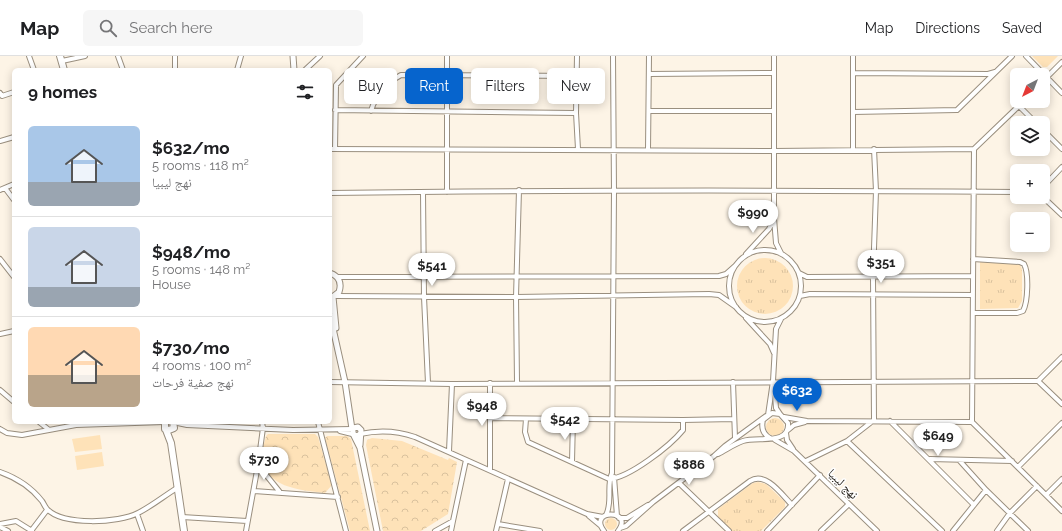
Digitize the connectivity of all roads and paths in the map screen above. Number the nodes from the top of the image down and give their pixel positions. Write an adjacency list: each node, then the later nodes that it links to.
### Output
1 (29, 56): 19 (street)
2 (86, 56): 17 (street)
3 (118, 56): 20 (street)
4 (175, 56): 21 (street)
5 (241, 56): 22 (street)
6 (293, 56): 23 (street)
7 (320, 56): 24 (street)
8 (363, 56): 44 (street)
9 (447, 56): 25 (street)
10 (577, 56): 26 (street)
11 (613, 56): 58 (street)
12 (649, 56): 31 (street)
13 (774, 56): 29 (street)
14 (854, 56): 30 (street)
15 (1012, 56): 28 (street)
16 (1026, 56): 27 (street)
17 (61, 59)
18 (1062, 62): 32 (street)
19 (33, 68)
20 (122, 68)
21 (175, 68)
22 (238, 68)
23 (294, 68)
24 (307, 68)
25 (447, 68)
26 (576, 68)
27 (1038, 68)
28 (998, 70): 30 (street); 49 (street)
29 (774, 73): 31 (street); 47 (street)
30 (854, 73): 49 (street)
31 (649, 74): 46 (street)
32 (1050, 74)
33 (405, 75): 45 (street)
34 (463, 75): 35 (street)
35 (547, 76)
36 (1050, 80): 38 (street)
37 (12, 92): 39 (street)
38 (1062, 93)
39 (1, 95)
40 (447, 104): 48 (street)
41 (576, 104): 50 (street)
42 (1017, 108): 63 (street)
43 (1021, 108): 51 (street)
44 (335, 110): 45 (street); 55 (street)
45 (371, 111): 48 (street)
46 (649, 111): 47 (street); 61 (street)
47 (774, 111): 64 (street)
48 (447, 112): 50 (street); 56 (street)
49 (853, 112): 62 (street)
50 (576, 113): 57 (street)
51 (1029, 116)
52 (1050, 137): 60 (street)
53 (12, 138): 54 (street)
54 (0, 141)
55 (335, 149): 56 (street)
56 (447, 149): 57 (street); 75 (street)
57 (578, 149): 58 (street)
58 (614, 149): 61 (street); 72 (street)
59 (874, 149): 62 (street); 63 (street); 73 (street)
60 (1062, 149)
61 (648, 150): 64 (street)
62 (853, 150): 64 (street)
63 (974, 150): 76 (street)
64 (774, 151): 71 (street)
65 (1062, 167): 66 (street)
66 (1050, 180)
67 (12, 185): 68 (street)
68 (5, 188): 69 (street); 79 (street)
69 (0, 190)
70 (519, 190): 72 (street); 75 (street); 93 (street)
71 (774, 190): 72 (street); 73 (street); 82 (street)
72 (614, 191): 94 (street)
73 (876, 191): 76 (street); 95 (street)
74 (423, 192): 75 (street); 78 (street); 96 (street)
75 (447, 192)
76 (973, 192): 77 (street); 86 (street)
77 (1010, 192)
78 (332, 193)
79 (12, 197)
80 (1050, 204): 81 (street)
81 (1062, 215)
82 (774, 218): 83 (street); 84 (street)
83 (782, 253): 84 (street); 89 (street)
84 (744, 256): 87 (street)
85 (0, 259): 90 (street)
86 (973, 259): 91 (street); 105 (street)
87 (735, 266): 94 (street); 104 (street)
88 (332, 273): 92 (street)
89 (799, 273): 95 (street); 101 (street)
90 (12, 274)
91 (973, 276): 95 (street); 99 (street)
92 (338, 277): 96 (street); 102 (street)
93 (517, 277): 94 (street); 96 (street); 103 (street)
94 (613, 277): 97 (street)
95 (873, 277): 98 (street)
96 (425, 278): 100 (street)
97 (614, 295): 103 (street); 104 (street); 124 (street)
98 (873, 295): 99 (street); 101 (street); 115 (street)
99 (973, 295): 105 (street)
100 (424, 296): 102 (street); 103 (street); 122 (street)
101 (800, 296): 107 (street)
102 (333, 297): 111 (street)
103 (516, 297): 119 (street)
104 (736, 307): 106 (street)
105 (973, 313): 121 (street)
106 (742, 314): 107 (street); 112 (street)
107 (781, 319): 112 (street)
108 (332, 322): 111 (street)
109 (12, 331): 110 (street)
110 (0, 334)
111 (336, 337): 118 (street)
112 (774, 354): 114 (street)
113 (1062, 357): 116 (street)
114 (773, 381): 115 (street); 120 (street); 130 (street); 131 (street)
115 (873, 381): 121 (street); 138 (street)
116 (1038, 381): 121 (street); 128 (street)
117 (332, 382): 118 (street)
118 (345, 382): 122 (street); 129 (street)
119 (517, 382): 123 (street); 124 (street)
120 (734, 382): 124 (street); 136 (street)
121 (972, 382): 141 (street)
122 (428, 383): 125 (street)
123 (490, 383): 125 (street); 132 (street)
124 (612, 383): 135 (street)
125 (452, 384): 164 (street)
126 (0, 390): 127 (street)
127 (12, 400)
128 (1062, 404)
129 (351, 415): 150 (street); 155 (street)
130 (767, 416): 131 (street); 159 (street); 160 (street)
131 (782, 416): 140 (street); 157 (street)
132 (490, 418): 133 (street); 175 (street)
133 (526, 419): 134 (street); 172 (street)
134 (573, 419): 135 (street); 172 (street)
135 (613, 419): 137 (street); 177 (street)
136 (734, 419): 137 (street); 159 (street)
137 (683, 420): 181 (street)
138 (874, 420): 139 (street); 140 (street); 161 (street)
139 (890, 420): 141 (street); 167 (street)
140 (807, 421): 157 (street)
141 (972, 422): 171 (street)
142 (1062, 423): 174 (street)
143 (42, 424): 153 (street)
144 (106, 424): 153 (street)
145 (152, 424): 149 (street)
146 (173, 424): 149 (main road); 151 (street); 162 (main road)
147 (262, 424): 151 (street)
148 (318, 424): 154 (street)
149 (165, 426): 162 (main road)
150 (359, 427): 155 (street); 156 (street); 158 (street)
151 (263, 428): 154 (street); 173 (street)
152 (0, 429): 153 (street)
153 (48, 429)
154 (320, 430): 155 (street); 190 (street)
155 (352, 432): 158 (street); 163 (street)
156 (371, 432): 158 (street); 164 (street)
157 (787, 432): 160 (street); 165 (street, نهج ليبيا)
158 (360, 434): 163 (street)
159 (735, 438): 166 (street)
160 (771, 439): 165 (street, نهج ليبيا); 166 (street)
161 (847, 441): 170 (street); 229 (street)
162 (171, 442): 185 (main road)
163 (360, 448): 218 (street)
164 (449, 451): 168 (street)
165 (794, 451): 170 (street, نهج ليبيا)
166 (714, 456): 183 (street)
167 (930, 459): 169 (street); 194 (street)
168 (466, 460): 175 (street); 205 (street)
169 (959, 460): 171 (street); 187 (street)
170 (806, 461): 178 (street, نهج ليبيا)
171 (1012, 461): 174 (street)
172 (572, 462): 180 (street)
173 (258, 464): 186 (street); 188 (street)
174 (1018, 466): 184 (street)
175 (490, 470): 179 (street)
176 (0, 472): 195 (street)
177 (612, 473): 180 (street); 181 (street)
178 (820, 475): 192 (street, نهج ليبيا); 193 (street)
179 (508, 479): 200 (street); 207 (street)
180 (609, 479): 181 (street); 201 (street)
181 (615, 479): 203 (street)
182 (1062, 479): 189 (street)
183 (679, 483): 191 (street); 197 (street)
184 (1037, 486): 189 (street); 198 (street)
185 (177, 488): 199 (street); 202 (main road)
186 (254, 490): 188 (street); 204 (street)
187 (986, 490): 194 (street); 198 (street)
188 (279, 491): 190 (street)
189 (1046, 495): 196 (street)
190 (338, 497): 217 (street)
191 (653, 502): 203 (street); 210 (street)
192 (849, 504): 227 (street); 228 (street, نهج ليبيا)
193 (792, 505): 197 (street); 226 (street)
194 (974, 505): 230 (street)
195 (47, 510): 199 (street); 212 (street)
196 (1062, 511)
197 (709, 512): 224 (street); 225 (street)
198 (1010, 513): 231 (street); 232 (street)
199 (137, 514): 213 (street)
200 (587, 514): 201 (street); 208 (street)
201 (605, 516): 203 (street); 208 (street)
202 (182, 517): 204 (street); 214 (main road)
203 (618, 517): 210 (street)
204 (247, 521): 215 (street)
205 (453, 521): 219 (street); 220 (street)
206 (0, 524): 212 (street)
207 (498, 524): 221 (street); 222 (street)
208 (601, 526): 223 (street)
209 (0, 527): 211 (street)
210 (619, 530)
211 (8, 531)
212 (31, 531)
213 (143, 531)
214 (184, 531)
215 (246, 531): 216 (street)
216 (252, 531)
217 (346, 531)
218 (377, 531)
219 (435, 531)
220 (451, 531)
221 (496, 531)
222 (540, 531)
223 (604, 531)
224 (683, 531)
225 (729, 531)
226 (767, 531)
227 (821, 531)
228 (877, 531)
229 (942, 531)
230 (953, 531)
231 (997, 531)
232 (1028, 531)

